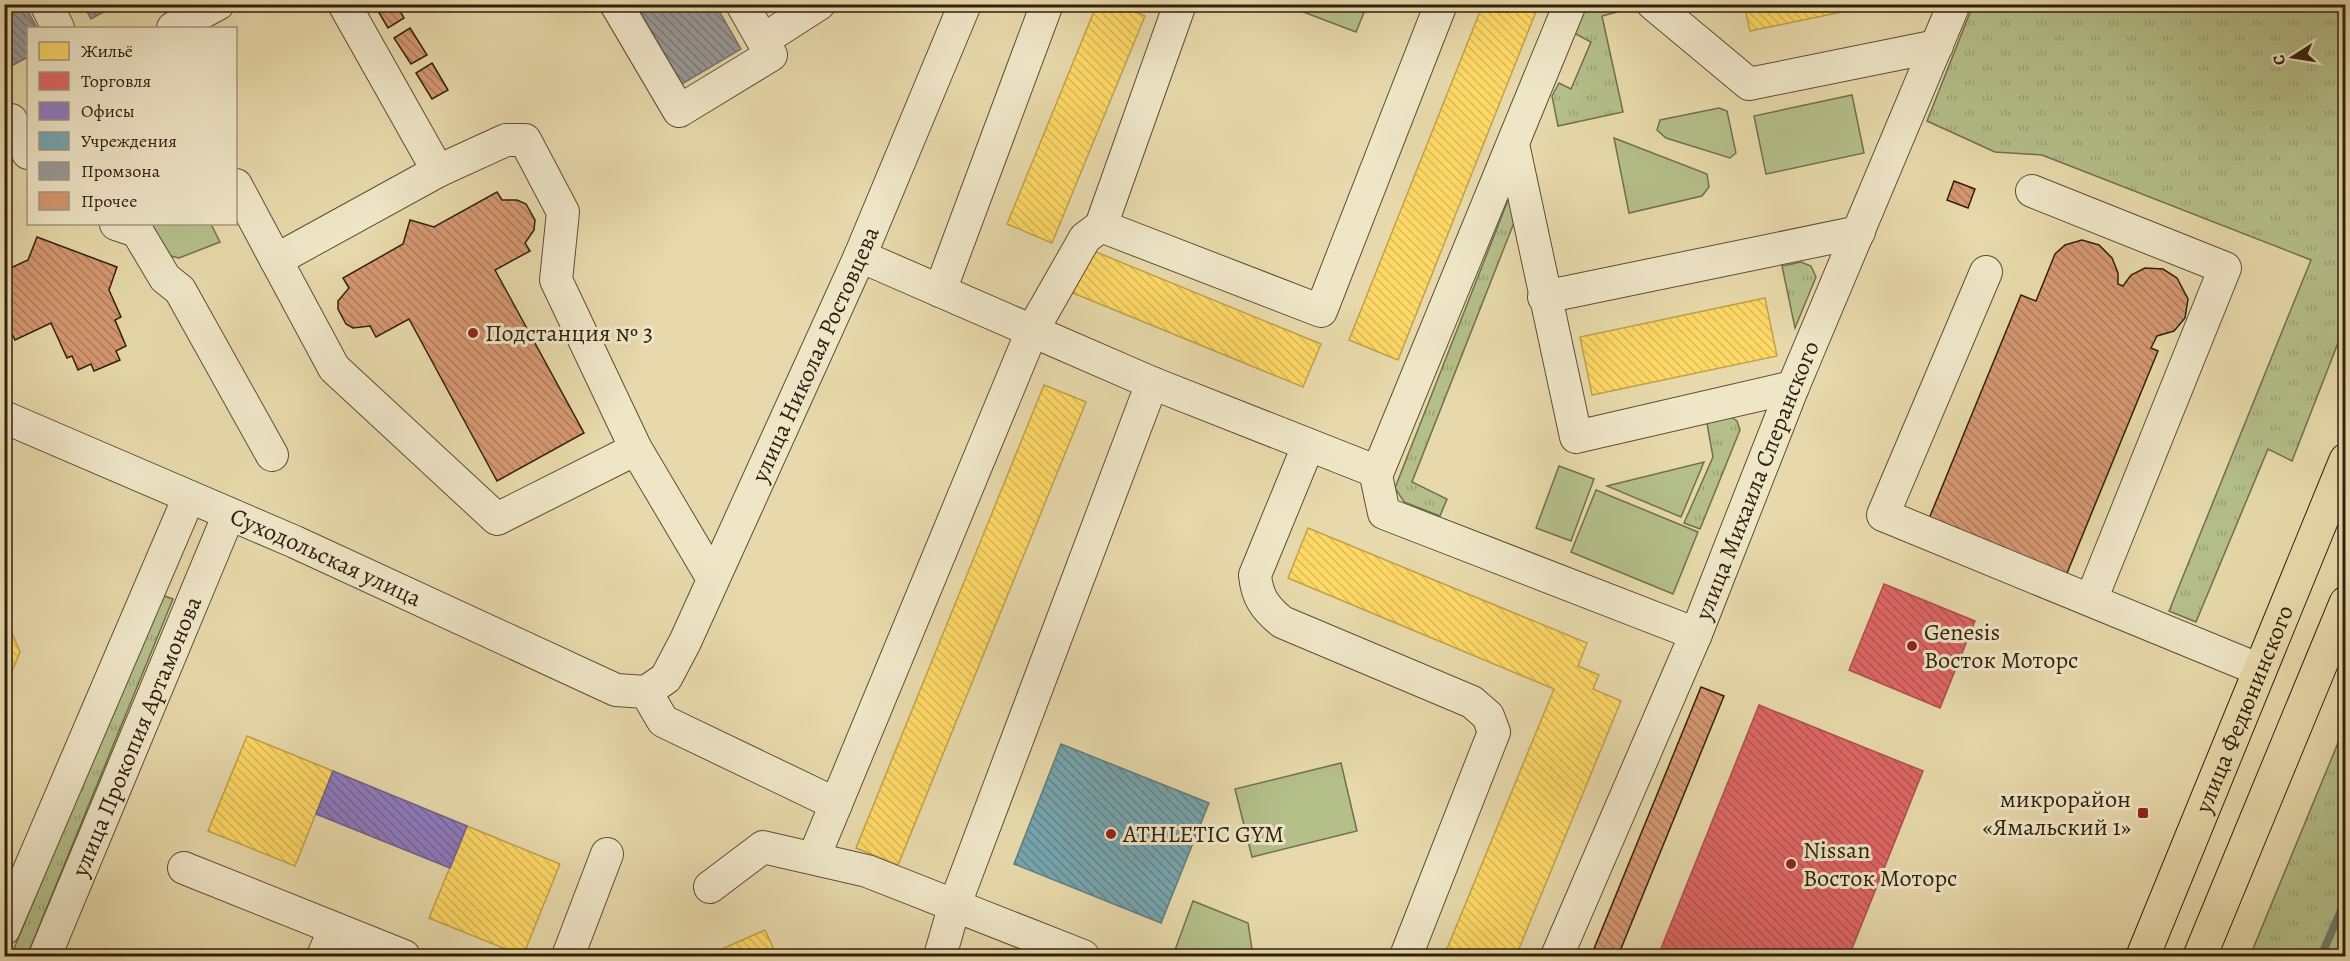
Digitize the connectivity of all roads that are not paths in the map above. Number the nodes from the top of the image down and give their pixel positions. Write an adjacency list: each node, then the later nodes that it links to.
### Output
1 (46, 4): 14 (street)
2 (218, 4): 15 (street)
3 (344, 4): 21 (street)
4 (616, 4): 16 (street)
5 (742, 4): 16 (street)
6 (819, 4): 16 (street)
7 (965, 4): 27 (street, улица Николая Ростовцева)
8 (1047, 4): 30 (street)
9 (1180, 4): 25 (street)
10 (1441, 4): 25 (street)
11 (1570, 4): 19 (street)
12 (1653, 4): 17 (street)
13 (1954, 4): 17 (street, улица Михаила Сперанского)
14 (58, 27)
15 (175, 27)
16 (763, 40)
17 (1937, 46): 26 (street, улица Михаила Сперанского)
18 (15, 118): 20 (street)
19 (1513, 144): 31 (street); 40 (street)
20 (27, 150)
21 (438, 171): 28 (street); 37 (street)
22 (237, 187): 28 (street)
23 (2032, 191): 44 (street)
24 (119, 225): 38 (street)
25 (1101, 226): 32 (street)
26 (1859, 232): 31 (street); 34 (street, улица Михаила Сперанского)
27 (860, 256): 30 (street); 43 (street, улица Николая Ростовцева)
28 (276, 260): 37 (street)
29 (1986, 272): 44 (street)
30 (940, 291): 32 (street)
31 (1544, 297): 34 (street)
32 (1032, 331): 33 (street); 49 (street)
33 (1152, 382): 36 (street); 54 (street)
34 (1793, 387): 46 (street, улица Михаила Сперанского)
35 (4, 417): 41 (street, Суходольская улица)
36 (1308, 446): 40 (street); 62 (street)
37 (636, 448): 43 (street)
38 (273, 455)
39 (2346, 460): 47 (highway, улица Федюнинского)
40 (1376, 476): 46 (street)
41 (189, 497): 42 (street, Суходольская улица); 55 (street, улица Прокопия Артамонова)
42 (228, 514): 48 (street, Суходольская улица); 57 (street, улица Прокопия Артамонова)
43 (713, 579): 48 (street, улица Николая Ростовцева)
44 (2091, 600): 47 (street)
45 (2346, 603): 65 (highway)
46 (1695, 634): 63 (street, улица Михаила Сперанского)
47 (2260, 670): 64 (highway, улица Федюнинского)
48 (646, 692): 49 (street)
49 (836, 804): 51 (street)
50 (607, 854): 59 (street)
51 (814, 857): 53 (street); 54 (street)
52 (184, 868): 56 (street)
53 (710, 887)
54 (955, 904): 60 (street); 61 (street)
55 (7, 918)
56 (328, 943): 58 (street)
57 (45, 957)
58 (404, 957)
59 (568, 957)
60 (940, 957)
61 (1083, 957)
62 (1406, 957)
63 (1557, 957)
64 (2143, 957)
65 (2200, 957)

